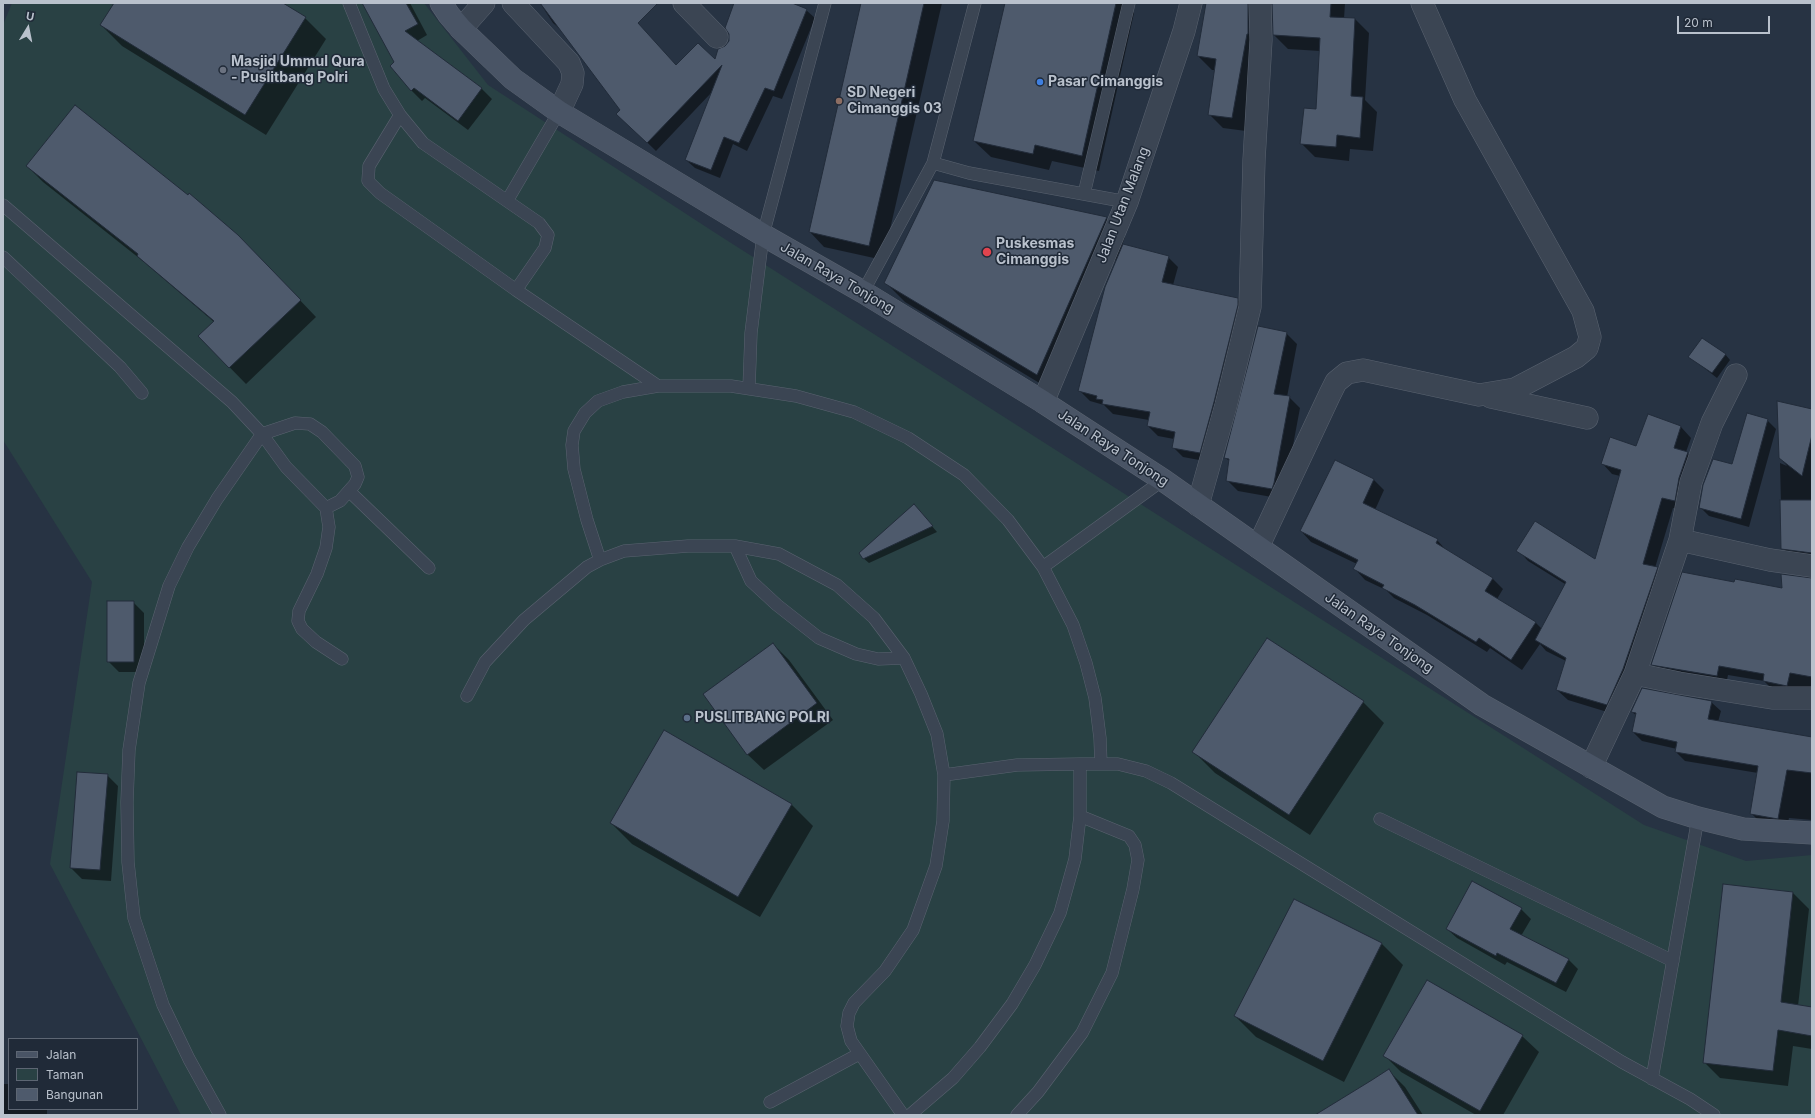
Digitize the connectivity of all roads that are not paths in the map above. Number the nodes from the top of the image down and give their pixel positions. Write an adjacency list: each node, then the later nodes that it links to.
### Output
1 (349, 3): 15 (lane)
2 (441, 3): 12 (main road, Jalan Raya Tonjong)
3 (484, 3): 12 (street)
4 (514, 3): 14 (street)
5 (684, 3): 13 (street)
6 (825, 3): 21 (lane)
7 (975, 3): 16 (lane)
8 (1129, 3): 17 (lane)
9 (1192, 3): 19 (street, Jalan Utan Malang)
10 (1260, 3): 35 (street)
11 (1422, 3): 29 (street)
12 (461, 29): 14 (main road, Jalan Raya Tonjong)
13 (717, 36)
14 (559, 112): 18 (lane); 21 (main road, Jalan Raya Tonjong)
15 (400, 115): 18 (lane); 23 (lane)
16 (934, 163): 17 (lane); 24 (lane)
17 (1084, 194): 19 (lane)
18 (507, 201): 23 (lane)
19 (1127, 202): 30 (street, Jalan Utan Malang)
20 (3, 205): 32 (lane)
21 (763, 235): 24 (main road, Jalan Raya Tonjong); 27 (lane)
22 (3, 257): 28 (lane)
23 (516, 290): 26 (lane)
24 (863, 292): 30 (main road, Jalan Raya Tonjong)
25 (1736, 375): 37 (street)
26 (658, 386): 27 (lane); 40 (lane)
27 (749, 388): 42 (lane)
28 (142, 393)
29 (1479, 395): 31 (street); 39 (street)
30 (1043, 402): 33 (main road, Jalan Raya Tonjong)
31 (1587, 418)
32 (262, 434): 34 (lane); 36 (lane); 61 (lane)
33 (1163, 480): 35 (main road, Jalan Raya Tonjong); 42 (lane)
34 (350, 492): 36 (lane); 43 (lane)
35 (1198, 505): 39 (main road, Jalan Raya Tonjong)
36 (326, 508): 45 (lane)
37 (1680, 540): 41 (street); 46 (street)
38 (736, 546): 40 (lane); 44 (lane); 44 (lane)
39 (1258, 547): 51 (main road, Jalan Raya Tonjong)
40 (600, 560): 47 (lane)
41 (1812, 566)
42 (1043, 567): 50 (lane)
43 (429, 568)
44 (904, 658): 52 (lane)
45 (342, 659)
46 (1635, 674): 48 (street); 51 (street)
47 (467, 696)
48 (1812, 698)
49 (1080, 764): 50 (lane); 52 (lane); 53 (lane)
50 (1100, 764): 59 (lane)
51 (1591, 767): 54 (main road, Jalan Raya Tonjong)
52 (944, 775): 58 (lane)
53 (1080, 816): 63 (lane); 64 (lane)
54 (1698, 818): 56 (main road, Jalan Raya Tonjong); 57 (lane)
55 (1380, 819): 57 (lane)
56 (1812, 833)
57 (1673, 961): 59 (lane)
58 (859, 1054): 60 (lane); 62 (lane)
59 (1652, 1079): 65 (lane)
60 (770, 1102)
61 (220, 1115)
62 (903, 1115)
63 (910, 1115)
64 (1017, 1115)
65 (1714, 1115)

